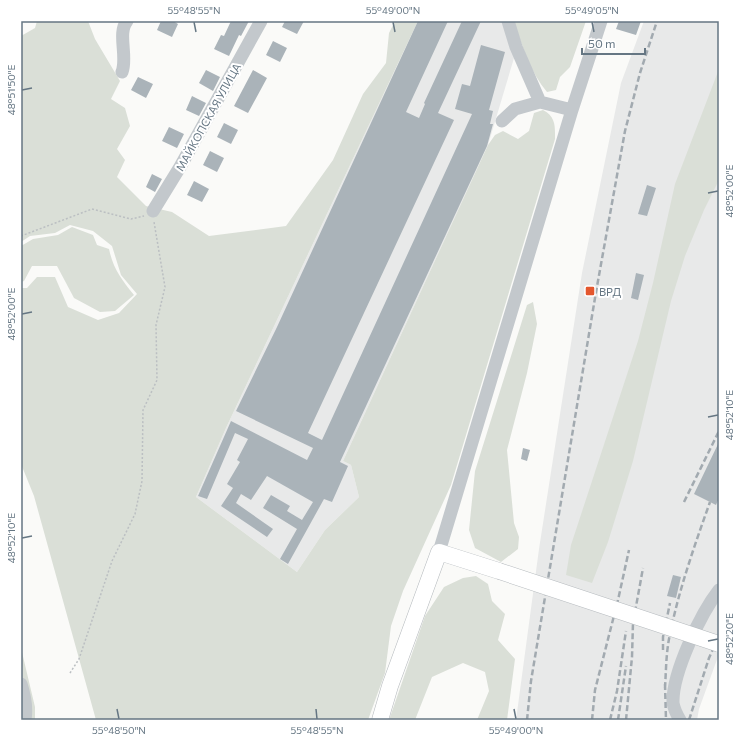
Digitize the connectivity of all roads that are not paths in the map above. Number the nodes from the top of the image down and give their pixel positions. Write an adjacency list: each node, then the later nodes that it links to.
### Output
1 (127, 21): 5 (street)
2 (261, 21): 9 (street, МАЙКОПСКАЯ УЛИЦА)
3 (508, 21): 6 (street)
4 (601, 21): 7 (street)
5 (122, 72)
6 (540, 102): 7 (street); 8 (street)
7 (572, 110): 10 (street)
8 (502, 121)
9 (153, 212)
10 (439, 552): 12 (main road, bridge); 15 (main road)
11 (719, 590): 16 (street)
12 (719, 644)
13 (21, 684): 14 (street)
14 (25, 720)
15 (380, 720)
16 (680, 720)

